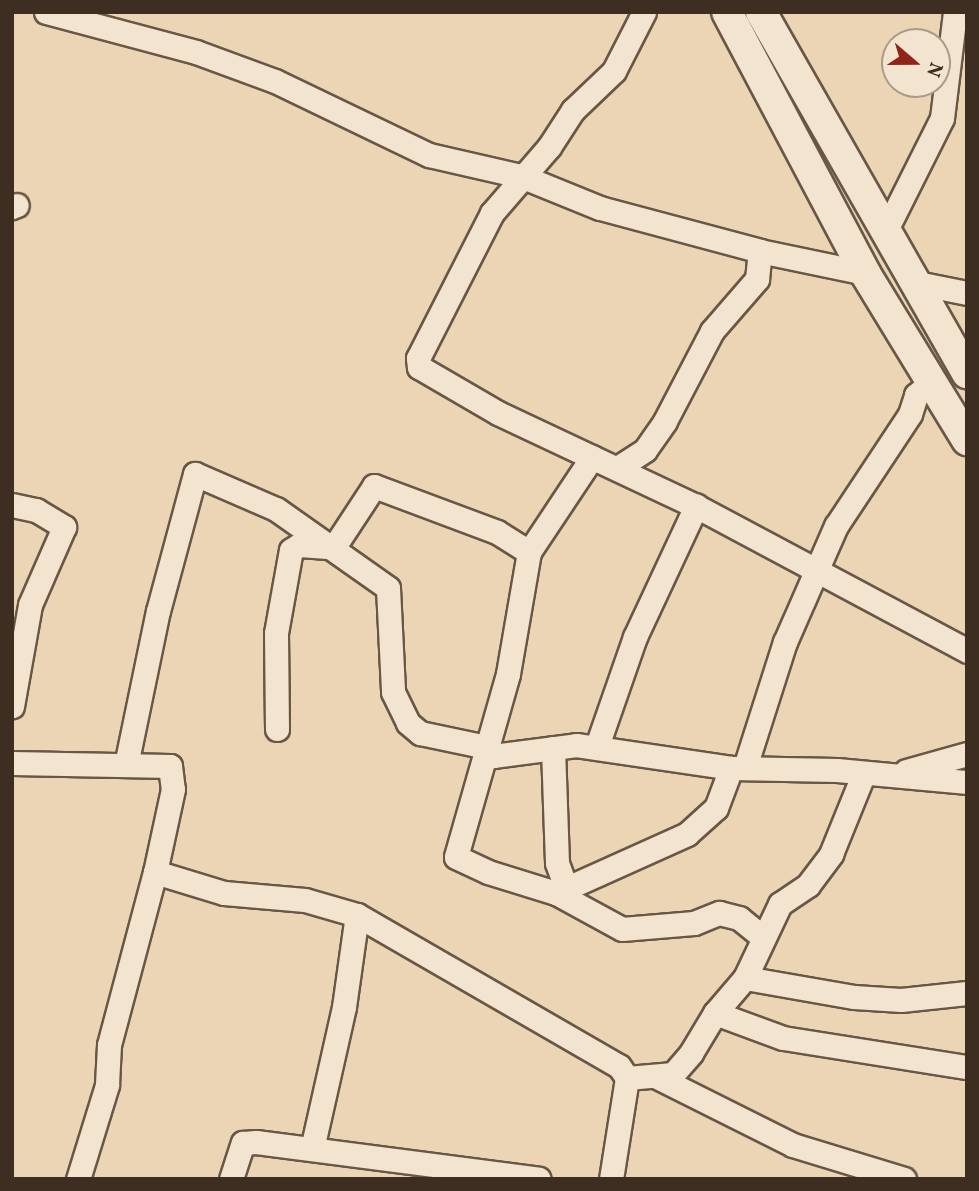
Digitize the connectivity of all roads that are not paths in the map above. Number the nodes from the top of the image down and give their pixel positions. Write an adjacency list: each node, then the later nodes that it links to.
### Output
1 (46, 12): 6 (street)
2 (644, 12): 6 (street)
3 (727, 12): 9 (street)
4 (761, 12): 7 (street)
5 (955, 12): 7 (street)
6 (521, 176): 8 (street); 15 (street)
7 (885, 232): 10 (street)
8 (760, 251): 9 (street); 16 (street)
9 (864, 273): 13 (street)
10 (917, 283): 11 (street); 12 (street)
11 (967, 293)
12 (967, 373)
13 (932, 382): 14 (street); 21 (street)
14 (967, 440)
15 (592, 457): 16 (street); 20 (street)
16 (619, 467): 18 (street)
17 (12, 505): 23 (street)
18 (696, 506): 21 (street); 25 (street)
19 (334, 547): 20 (street); 24 (street); 26 (street); 30 (street)
20 (529, 552): 26 (street)
21 (817, 571): 22 (street); 31 (street)
22 (967, 651)
23 (12, 706)
24 (277, 729)
25 (597, 746): 27 (street); 31 (street)
26 (487, 747): 27 (street); 36 (street)
27 (553, 748): 36 (street)
28 (967, 754): 33 (street)
29 (12, 762): 30 (street)
30 (126, 765): 35 (street)
31 (738, 767): 32 (street); 36 (street)
32 (863, 775): 33 (street); 38 (street)
33 (893, 775): 34 (street)
34 (967, 782)
35 (155, 872): 37 (street); 46 (street)
36 (561, 892): 38 (street)
37 (357, 915): 44 (street); 45 (street)
38 (761, 936): 39 (street)
39 (745, 978): 40 (street); 41 (street)
40 (967, 993)
41 (715, 1013): 42 (street); 43 (street)
42 (967, 1067)
43 (657, 1077): 44 (street); 50 (street)
44 (627, 1078): 49 (street)
45 (312, 1149): 47 (street); 48 (street)
46 (78, 1179)
47 (231, 1179)
48 (538, 1179)
49 (611, 1179)
50 (904, 1179)

